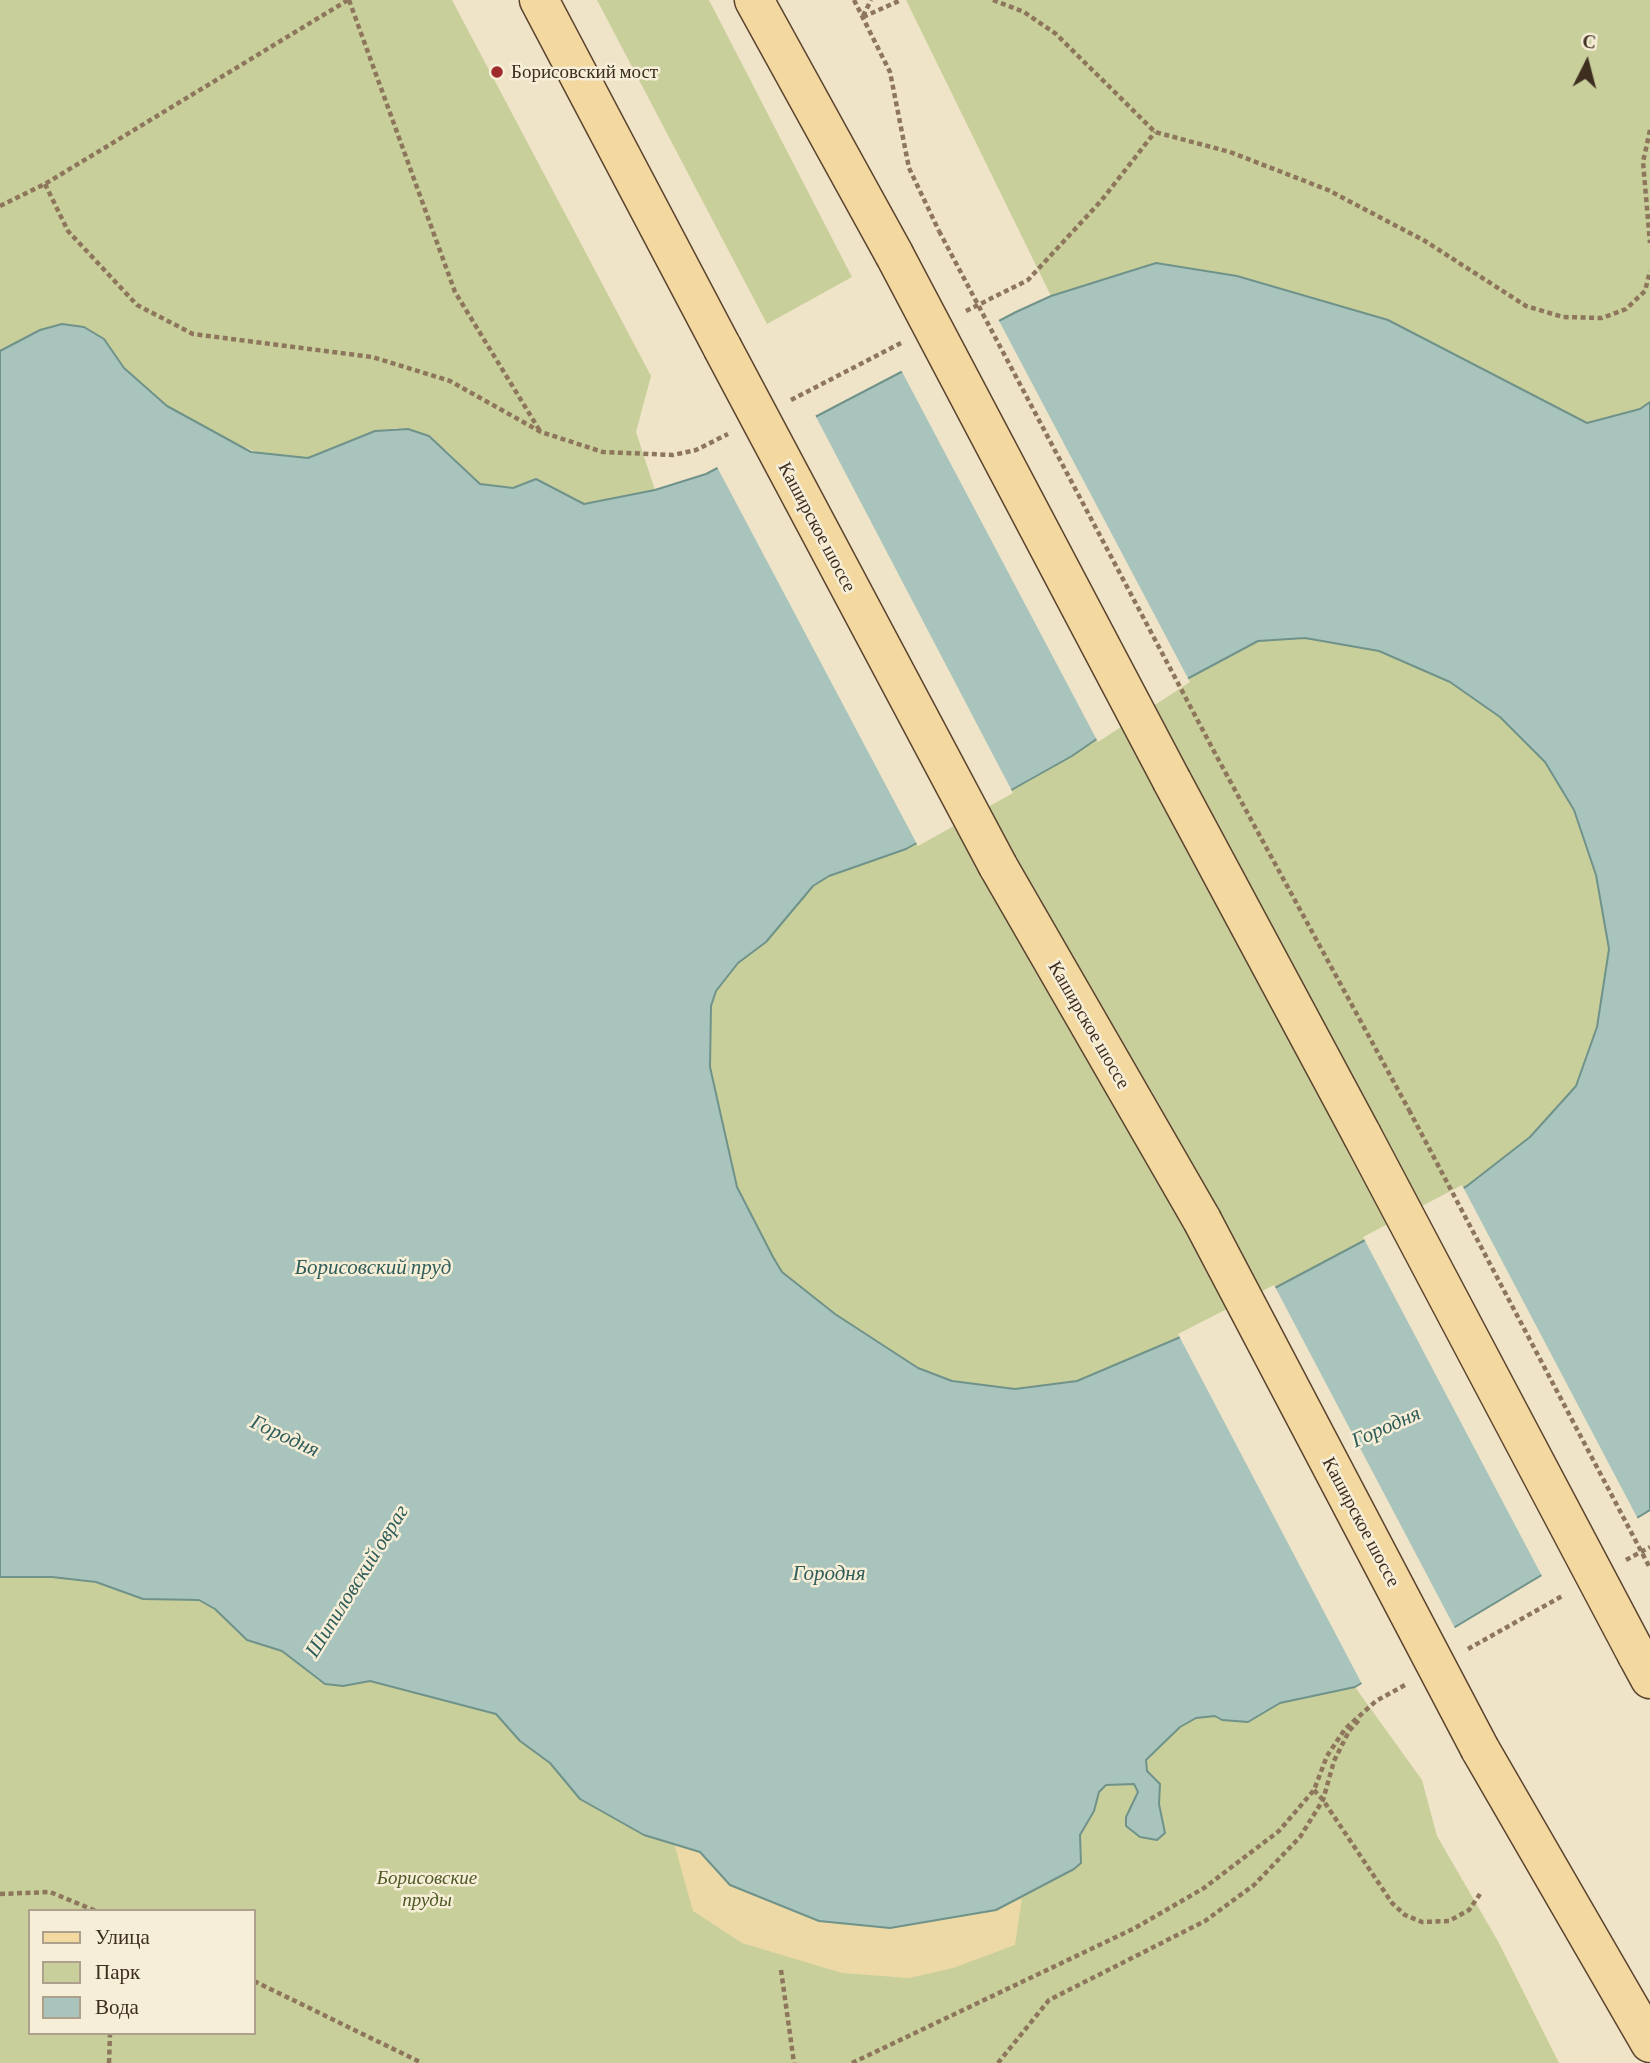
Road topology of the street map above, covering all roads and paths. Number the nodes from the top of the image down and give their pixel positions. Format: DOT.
graph roads {
  1 [pos="349,0"];
  2 [pos="539,0"];
  3 [pos="754,0"];
  4 [pos="854,0"];
  5 [pos="871,0"];
  6 [pos="901,0"];
  7 [pos="993,0"];
  8 [pos="863,17"];
  9 [pos="1650,130"];
  10 [pos="1155,132"];
  11 [pos="45,184"];
  12 [pos="0,206"];
  13 [pos="1650,243"];
  14 [pos="1650,271"];
  15 [pos="957,315"];
  16 [pos="910,339"];
  17 [pos="779,406"];
  18 [pos="541,432"];
  19 [pos="732,432"];
  20 [pos="1650,1547"];
  21 [pos="1614,1567"];
  22 [pos="1650,1568"];
  23 [pos="1567,1594"];
  24 [pos="1459,1654"];
  25 [pos="1644,1667"];
  26 [pos="1412,1681"];
  27 [pos="1376,1701"];
  28 [pos="1314,1790"];
  29 [pos="1323,1800"];
  30 [pos="1480,1894"];
  31 [pos="0,1895"];
  32 [pos="91,1909"];
  33 [pos="781,1970"];
  34 [pos="256,1982"];
  35 [pos="110,2035"];
  36 [pos="1650,2043"];
  37 [pos="109,2063"];
  38 [pos="422,2063"];
  39 [pos="794,2063"];
  40 [pos="852,2063"];
  41 [pos="998,2063"];
  1 -- 11 [label="path"];
  1 -- 18 [label="path"];
  2 -- 36 [label="main road, Каширское шоссе, bridge"];
  3 -- 25 [label="main road, bridge"];
  4 -- 8 [label="path"];
  5 -- 8 [label="path"];
  6 -- 8 [label="path"];
  7 -- 10 [label="path"];
  8 -- 22 [label="path, bridge"];
  9 -- 13 [label="path"];
  10 -- 14 [label="path"];
  10 -- 15 [label="path"];
  11 -- 12 [label="path"];
  11 -- 18 [label="path"];
  16 -- 17 [label="path"];
  18 -- 19 [label="path"];
  20 -- 21 [label="path"];
  23 -- 24 [label="path"];
  26 -- 27 [label="path"];
  27 -- 28 [label="path"];
  27 -- 29 [label="path"];
  28 -- 29 [label="path"];
  28 -- 40 [label="path"];
  29 -- 30 [label="path"];
  29 -- 41 [label="path"];
  31 -- 32 [label="path"];
  33 -- 39 [label="path"];
  34 -- 38 [label="path"];
  35 -- 37 [label="path"];
}
